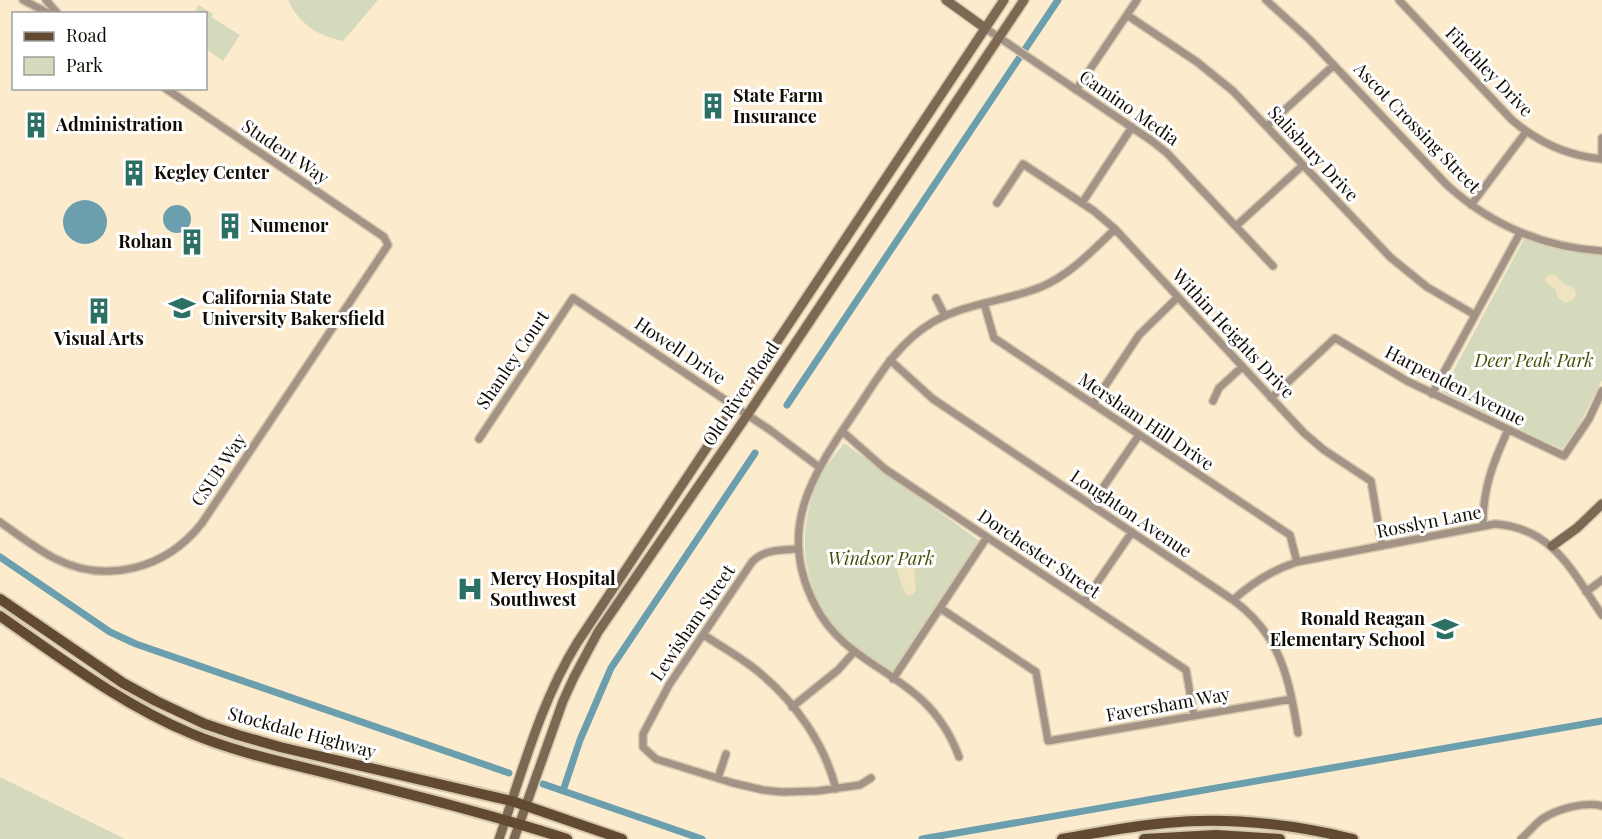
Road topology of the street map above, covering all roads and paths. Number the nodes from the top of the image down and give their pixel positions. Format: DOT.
graph roads {
  1 [pos="23,0"];
  2 [pos="46,0"];
  3 [pos="946,0"];
  4 [pos="1004,0"];
  5 [pos="1024,0"];
  6 [pos="1137,0"];
  7 [pos="1266,0"];
  8 [pos="1399,0"];
  9 [pos="46,12"];
  10 [pos="56,12"];
  11 [pos="1127,15"];
  12 [pos="985,28"];
  13 [pos="999,37"];
  14 [pos="1334,65"];
  15 [pos="168,90"];
  16 [pos="1076,90"];
  17 [pos="1267,126"];
  18 [pos="1132,127"];
  19 [pos="1526,132"];
  20 [pos="1602,138"];
  21 [pos="1602,159"];
  22 [pos="1303,165"];
  23 [pos="1082,202"];
  24 [pos="997,203"];
  25 [pos="1471,205"];
  26 [pos="1236,226"];
  27 [pos="1115,229"];
  28 [pos="1520,233"];
  29 [pos="387,241"];
  30 [pos="1602,251"];
  31 [pos="1273,266"];
  32 [pos="1178,297"];
  33 [pos="573,298"];
  34 [pos="936,298"];
  35 [pos="984,303"];
  36 [pos="1475,315"];
  37 [pos="945,316"];
  38 [pos="890,360"];
  39 [pos="1242,367"];
  40 [pos="1602,391"];
  41 [pos="1432,394"];
  42 [pos="1271,398"];
  43 [pos="1213,401"];
  44 [pos="1093,404"];
  45 [pos="734,405"];
  46 [pos="747,414"];
  47 [pos="1508,430"];
  48 [pos="842,431"];
  49 [pos="1139,435"];
  50 [pos="479,439"];
  51 [pos="819,467"];
  52 [pos="1602,504"];
  53 [pos="1091,505"];
  54 [pos="0,522"];
  55 [pos="1483,525"];
  56 [pos="1132,532"];
  57 [pos="987,537"];
  58 [pos="1382,546"];
  59 [pos="1552,546"];
  60 [pos="638,548"];
  61 [pos="799,549"];
  62 [pos="1297,562"];
  63 [pos="1602,580"];
  64 [pos="1586,592"];
  65 [pos="0,599"];
  66 [pos="620,600"];
  67 [pos="1233,600"];
  68 [pos="1084,602"];
  69 [pos="940,608"];
  70 [pos="1602,615"];
  71 [pos="0,616"];
  72 [pos="704,635"];
  73 [pos="854,652"];
  74 [pos="893,679"];
  75 [pos="1292,699"];
  76 [pos="792,707"];
  77 [pos="1194,716"];
  78 [pos="1298,734"];
  79 [pos="726,754"];
  80 [pos="959,757"];
  81 [pos="718,778"];
  82 [pos="871,778"];
  83 [pos="364,783"];
  84 [pos="436,783"];
  85 [pos="836,789"];
  86 [pos="512,801"];
  87 [pos="526,806"];
  88 [pos="1602,807"];
  89 [pos="506,820"];
  90 [pos="519,824"];
  91 [pos="1090,836"];
  92 [pos="499,839"];
  93 [pos="514,839"];
  94 [pos="567,839"];
  95 [pos="622,839"];
  96 [pos="1062,839"];
  97 [pos="1144,839"];
  98 [pos="1280,839"];
  99 [pos="1353,839"];
  100 [pos="1521,839"];
  1 -- 9 [label="street"];
  2 -- 10 [label="street"];
  3 -- 12 [label="main road, Camino Media"];
  4 -- 12 [label="main road, Old River Road"];
  5 -- 13 [label="main road, Old River Road"];
  6 -- 11 [label="street"];
  7 -- 14 [label="street, Ascot Crossing Street"];
  8 -- 19 [label="street, Finchley Drive"];
  11 -- 16 [label="street"];
  11 -- 17 [label="street, Salisbury Drive"];
  12 -- 13 [label="street, Camino Media"];
  12 -- 45 [label="main road, Old River Road"];
  13 -- 16 [label="street, Camino Media"];
  13 -- 46 [label="main road, Old River Road"];
  14 -- 17 [label="street"];
  14 -- 25 [label="street, Ascot Crossing Street"];
  15 -- 29 [label="street, Student Way"];
  16 -- 18 [label="street, Camino Media"];
  17 -- 22 [label="street, Salisbury Drive"];
  18 -- 23 [label="street"];
  18 -- 26 [label="street, Camino Media"];
  19 -- 21 [label="street, Finchley Drive"];
  19 -- 25 [label="street"];
  20 -- 21 [label="street"];
  22 -- 26 [label="street"];
  22 -- 36 [label="street, Salisbury Drive"];
  23 -- 24 [label="street, Within Heights Drive"];
  23 -- 27 [label="street, Within Heights Drive"];
  25 -- 28 [label="street, Ascot Crossing Street"];
  26 -- 31 [label="street, Camino Media"];
  27 -- 32 [label="street, Within Heights Drive"];
  27 -- 35 [label="street"];
  28 -- 30 [label="street, Ascot Crossing Street"];
  28 -- 36 [label="street"];
  29 -- 54 [label="street, CSUB Way"];
  32 -- 39 [label="street, Within Heights Drive"];
  32 -- 44 [label="street"];
  33 -- 45 [label="street, Howell Drive"];
  33 -- 50 [label="street, Shanley Court"];
  34 -- 37 [label="street"];
  35 -- 37 [label="street"];
  35 -- 44 [label="street, Mersham Hill Drive"];
  36 -- 41 [label="street"];
  37 -- 38 [label="street"];
  38 -- 48 [label="street"];
  38 -- 53 [label="street, Loughton Avenue"];
  39 -- 42 [label="street, Within Heights Drive"];
  39 -- 43 [label="street"];
  40 -- 47 [label="street, Harpenden Avenue"];
  41 -- 42 [label="street, Harpenden Avenue"];
  41 -- 47 [label="street, Harpenden Avenue"];
  42 -- 58 [label="street, Within Heights Drive"];
  44 -- 49 [label="street, Mersham Hill Drive"];
  45 -- 46 [label="street, Howell Drive"];
  45 -- 60 [label="main road, Old River Road"];
  46 -- 51 [label="street, Howell Drive"];
  46 -- 66 [label="main road, Old River Road"];
  47 -- 55 [label="street"];
  48 -- 51 [label="street"];
  48 -- 57 [label="street, Dorchester Street"];
  49 -- 53 [label="street"];
  49 -- 62 [label="street, Mersham Hill Drive"];
  51 -- 61 [label="street"];
  52 -- 59 [label="main road"];
  53 -- 56 [label="street, Loughton Avenue"];
  55 -- 58 [label="street, Rosslyn Lane"];
  55 -- 59 [label="street, Rosslyn Lane"];
  56 -- 67 [label="street, Loughton Avenue"];
  56 -- 68 [label="street"];
  57 -- 68 [label="street, Dorchester Street"];
  57 -- 69 [label="street"];
  58 -- 62 [label="street, Rosslyn Lane"];
  59 -- 64 [label="street, Rosslyn Lane"];
  60 -- 66 [label="main road"];
  60 -- 86 [label="main road, Old River Road"];
  61 -- 72 [label="street, Lewisham Street"];
  61 -- 73 [label="street"];
  62 -- 67 [label="street, Rosslyn Lane"];
  63 -- 64 [label="street"];
  64 -- 70 [label="street, Rosslyn Lane"];
  65 -- 84 [label="main road, Stockdale Highway"];
  66 -- 87 [label="main road, Old River Road"];
  67 -- 75 [label="street, Loughton Avenue"];
  68 -- 77 [label="street, Dorchester Street"];
  69 -- 74 [label="street"];
  69 -- 77 [label="street, Faversham Way"];
  71 -- 83 [label="main road, Stockdale Highway"];
  72 -- 76 [label="street"];
  72 -- 81 [label="street, Lewisham Street"];
  73 -- 74 [label="street"];
  73 -- 76 [label="street"];
  74 -- 80 [label="street"];
  75 -- 77 [label="street, Faversham Way"];
  75 -- 78 [label="street, Loughton Avenue"];
  76 -- 85 [label="street"];
  79 -- 81 [label="street"];
  81 -- 85 [label="street"];
  82 -- 85 [label="street"];
  83 -- 84 [label="main road"];
  83 -- 89 [label="main road, Stockdale Highway"];
  84 -- 86 [label="main road, Stockdale Highway"];
  86 -- 87 [label="main road, Stockdale Highway"];
  86 -- 89 [label="main road, Old River Road"];
  87 -- 90 [label="main road, Old River Road"];
  87 -- 95 [label="main road, Stockdale Highway"];
  88 -- 100 [label="street"];
  89 -- 90 [label="main road, Stockdale Highway"];
  89 -- 92 [label="main road, Old River Road"];
  90 -- 93 [label="main road, Old River Road"];
  90 -- 94 [label="main road, Stockdale Highway"];
  91 -- 96 [label="main road"];
  91 -- 99 [label="main road"];
  97 -- 98 [label="main road"];
}
